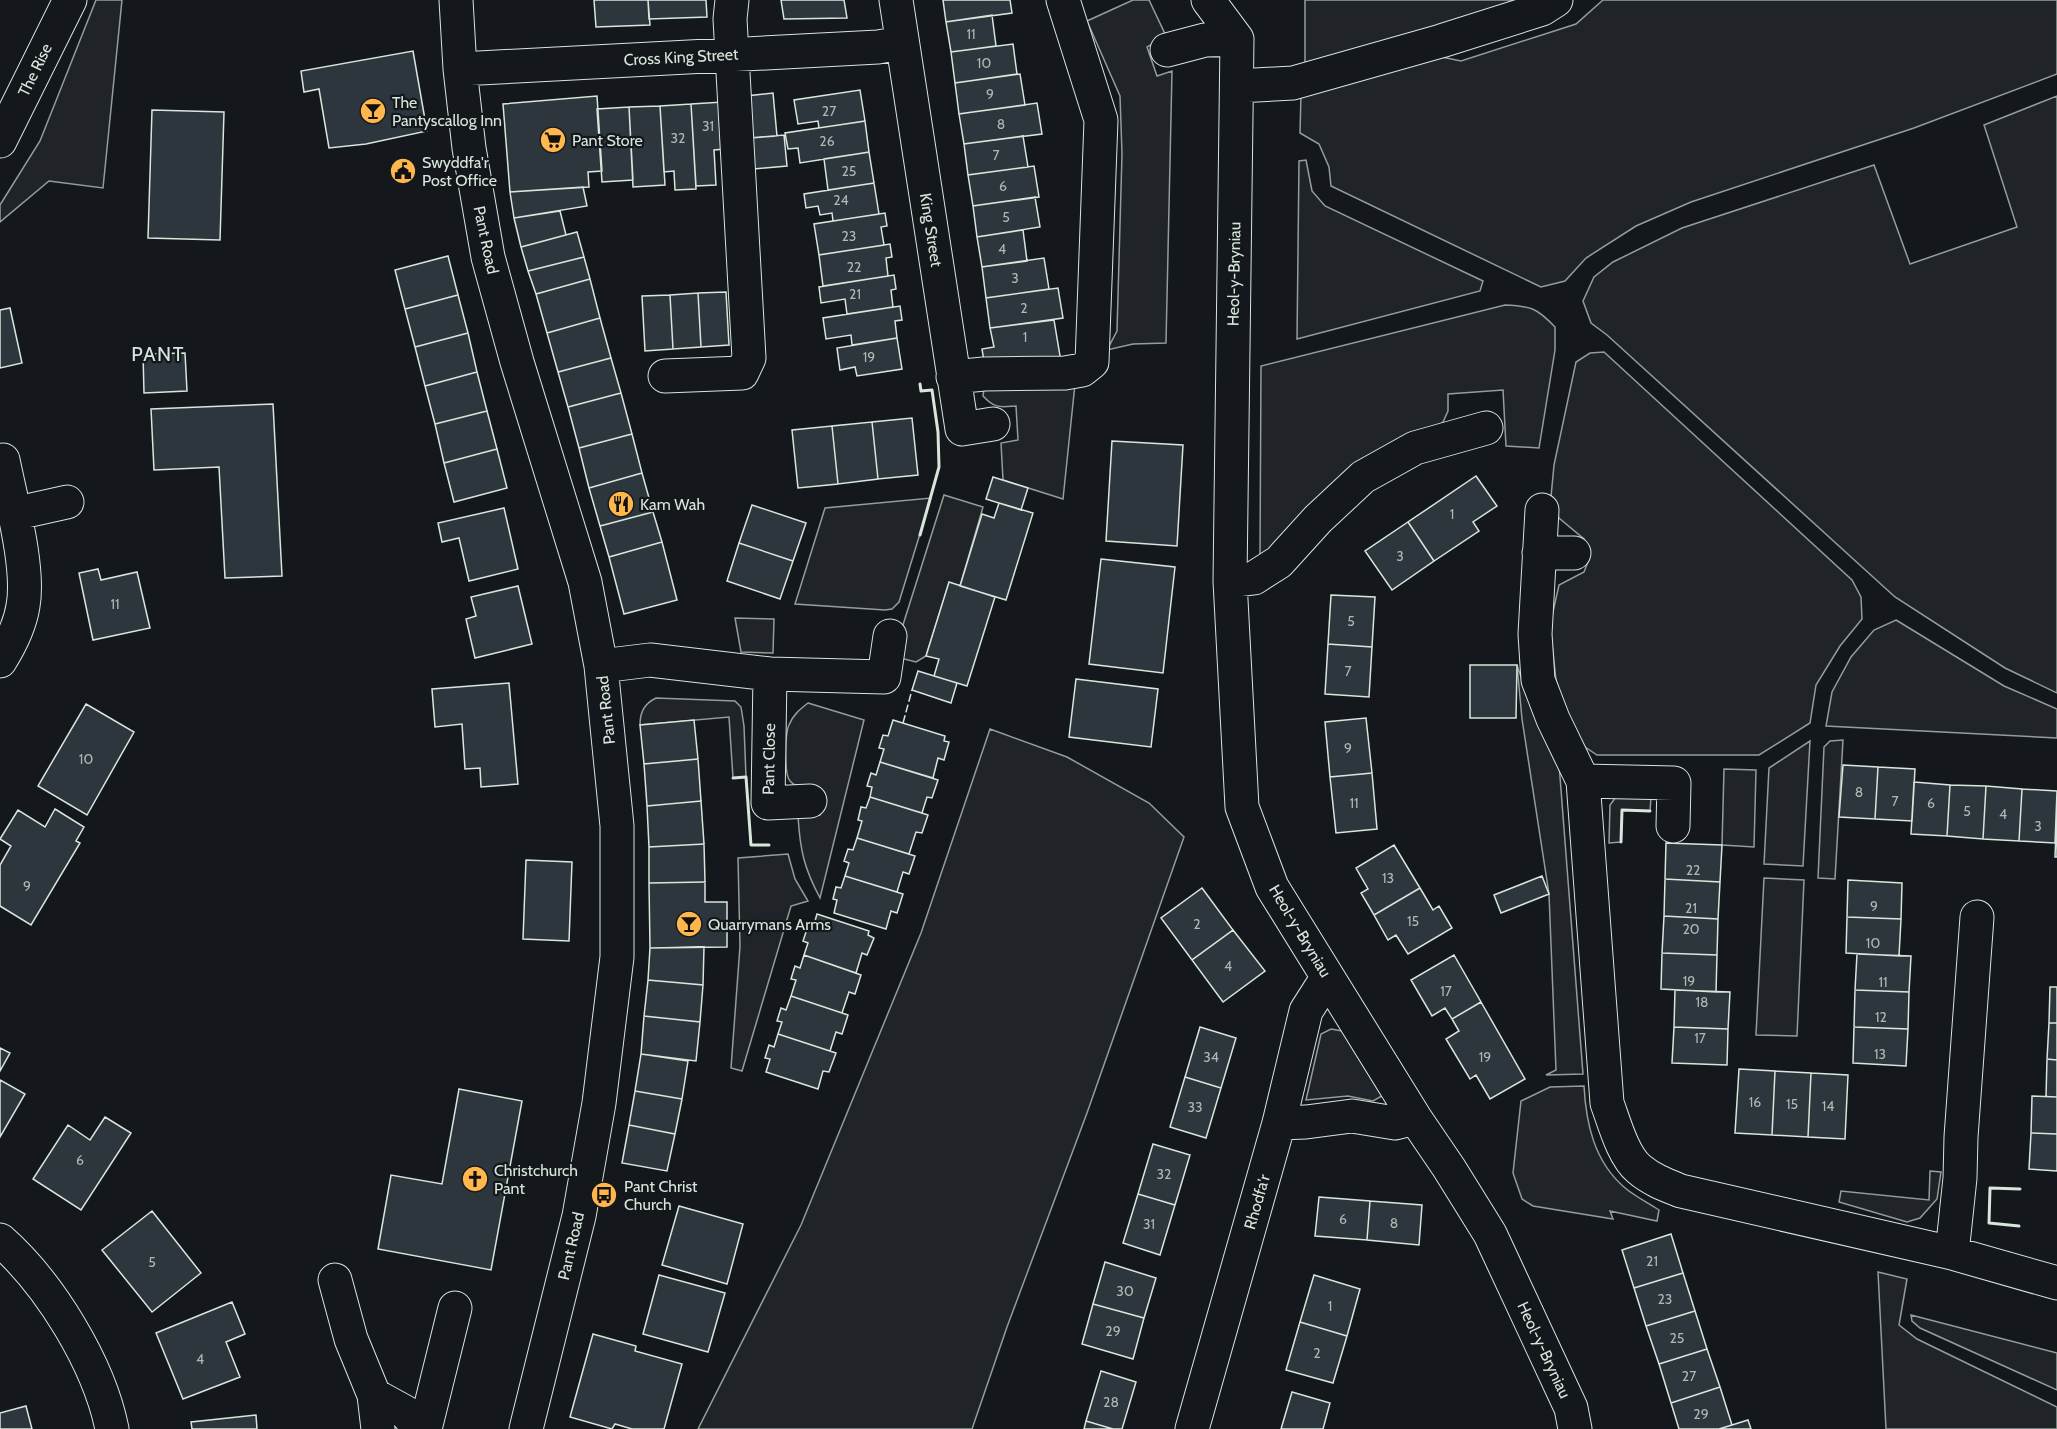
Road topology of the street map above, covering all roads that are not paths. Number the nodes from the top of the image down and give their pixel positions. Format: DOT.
graph roads {
  1 [pos="70,0"];
  2 [pos="456,0"];
  3 [pos="732,0"];
  4 [pos="896,0"];
  5 [pos="1063,0"];
  6 [pos="1208,0"];
  7 [pos="1556,0"];
  8 [pos="1237,39"];
  9 [pos="901,43"];
  10 [pos="1167,50"];
  11 [pos="732,55"];
  12 [pos="460,69"];
  13 [pos="1237,86"];
  14 [pos="0,141"];
  15 [pos="665,376"];
  16 [pos="953,377"];
  17 [pos="993,424"];
  18 [pos="1486,428"];
  19 [pos="3,460"];
  20 [pos="67,502"];
  21 [pos="1542,510"];
  22 [pos="13,514"];
  23 [pos="1539,553"];
  24 [pos="1574,553"];
  25 [pos="1230,581"];
  26 [pos="890,636"];
  27 [pos="0,661"];
  28 [pos="601,666"];
  29 [pos="770,674"];
  30 [pos="1582,781"];
  31 [pos="810,801"];
  32 [pos="1673,826"];
  33 [pos="1977,917"];
  34 [pos="1327,978"];
  35 [pos="1415,1118"];
  36 [pos="1279,1123"];
  37 [pos="0,1240"];
  38 [pos="1952,1253"];
  39 [pos="335,1280"];
  40 [pos="2057,1283"];
  41 [pos="455,1308"];
  42 [pos="374,1395"];
  43 [pos="112,1429"];
  44 [pos="378,1429"];
  45 [pos="422,1429"];
  46 [pos="526,1429"];
  47 [pos="1192,1429"];
  48 [pos="1575,1429"];
  1 -- 14 [label="street, The Rise"];
  2 -- 12 [label="street, Pant Road"];
  3 -- 11 [label="street"];
  4 -- 9 [label="street, King Street"];
  5 -- 16 [label="street"];
  6 -- 8 [label="street"];
  7 -- 13 [label="street"];
  8 -- 10 [label="street"];
  8 -- 13 [label="street, Heol-y-Bryniau"];
  9 -- 11 [label="street, Cross King Street"];
  9 -- 16 [label="street, King Street"];
  11 -- 12 [label="street, Cross King Street"];
  11 -- 15 [label="street"];
  12 -- 28 [label="street, Pant Road"];
  13 -- 25 [label="street, Heol-y-Bryniau"];
  16 -- 17 [label="street, King Street"];
  18 -- 25 [label="street"];
  19 -- 22 [label="street"];
  20 -- 22 [label="street"];
  21 -- 23 [label="street"];
  22 -- 27 [label="street"];
  23 -- 24 [label="street"];
  23 -- 30 [label="street"];
  25 -- 34 [label="street, Heol-y-Bryniau"];
  26 -- 29 [label="street"];
  28 -- 29 [label="street"];
  28 -- 46 [label="street, Pant Road"];
  29 -- 31 [label="street, Pant Close"];
  30 -- 32 [label="street"];
  30 -- 38 [label="street"];
  33 -- 38 [label="street"];
  34 -- 35 [label="street, Heol-y-Bryniau"];
  34 -- 36 [label="street, Rhodfa'r"];
  35 -- 36 [label="street"];
  35 -- 48 [label="street, Heol-y-Bryniau"];
  36 -- 47 [label="street, Rhodfa'r"];
  37 -- 43 [label="street"];
  38 -- 40 [label="street"];
  39 -- 42 [label="street"];
  41 -- 45 [label="street"];
  42 -- 44 [label="street"];
  42 -- 45 [label="street"];
}
